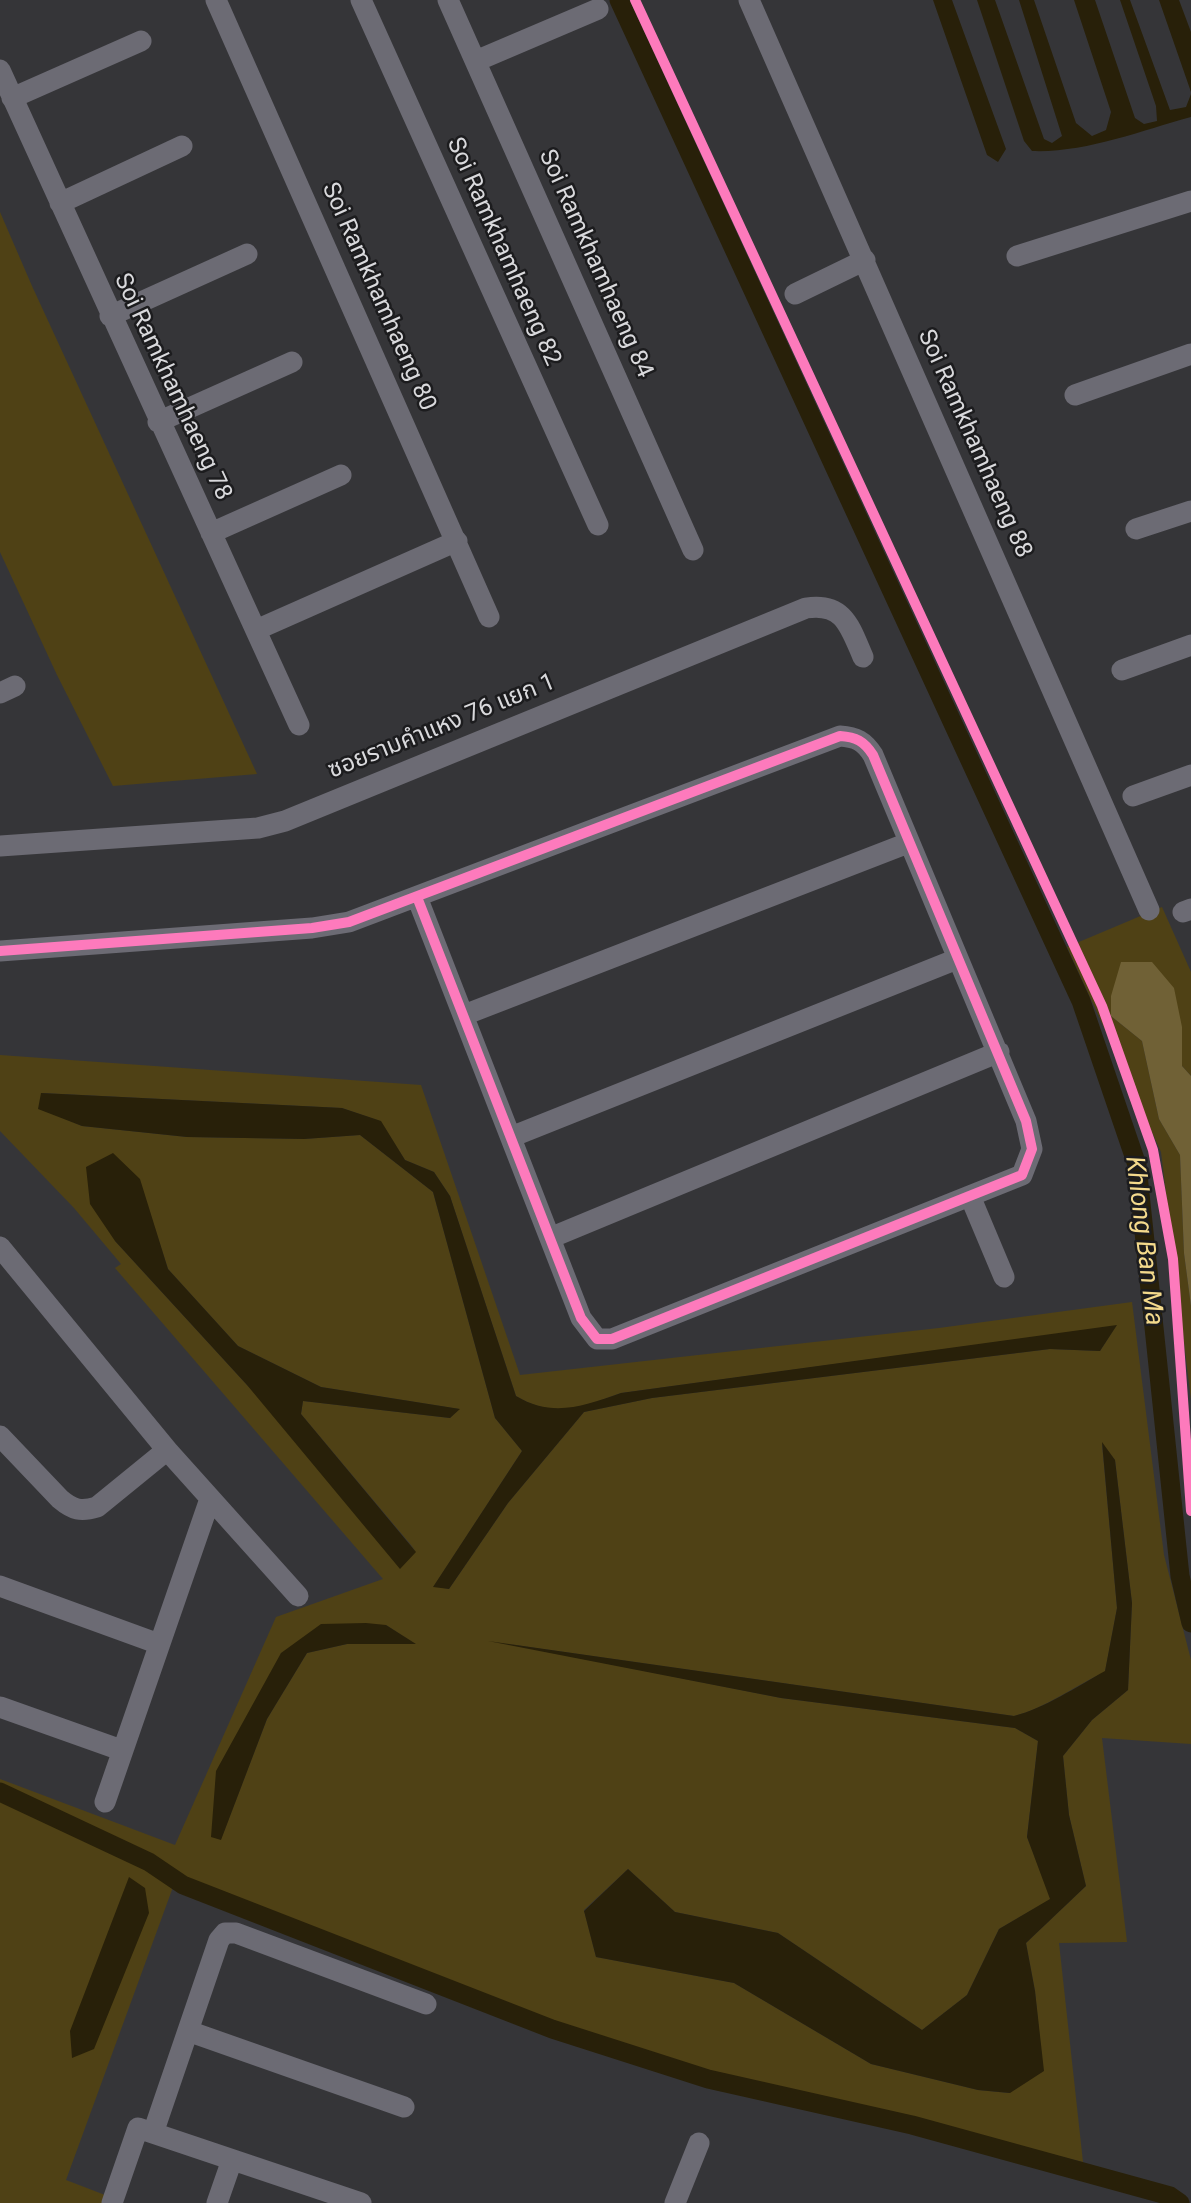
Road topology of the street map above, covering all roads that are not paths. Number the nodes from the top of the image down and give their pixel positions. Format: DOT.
graph roads {
  1 [pos="216,0"];
  2 [pos="361,0"];
  3 [pos="448,0"];
  4 [pos="749,0"];
  5 [pos="598,9"];
  6 [pos="141,41"];
  7 [pos="476,61"];
  8 [pos="0,70"];
  9 [pos="12,98"];
  10 [pos="182,146"];
  11 [pos="1191,201"];
  12 [pos="60,203"];
  13 [pos="247,254"];
  14 [pos="1017,256"];
  15 [pos="865,260"];
  16 [pos="795,294"];
  17 [pos="110,316"];
  18 [pos="1191,354"];
  19 [pos="292,362"];
  20 [pos="1075,395"];
  21 [pos="158,422"];
  22 [pos="341,475"];
  23 [pos="1191,511"];
  24 [pos="598,525"];
  25 [pos="1136,529"];
  26 [pos="211,533"];
  27 [pos="457,541"];
  28 [pos="693,550"];
  29 [pos="489,617"];
  30 [pos="256,630"];
  31 [pos="1191,645"];
  32 [pos="863,657"];
  33 [pos="1122,670"];
  34 [pos="299,725"];
  35 [pos="1191,775"];
  36 [pos="1133,796"];
  37 [pos="908,843"];
  38 [pos="0,846"];
  39 [pos="417,897"];
  40 [pos="1149,910"];
  41 [pos="0,951"];
  42 [pos="957,959"];
  43 [pos="464,1015"];
  44 [pos="999,1052"];
  45 [pos="510,1137"];
  46 [pos="970,1196"];
  47 [pos="550,1238"];
  48 [pos="0,1247"];
  49 [pos="1004,1277"];
  50 [pos="0,1436"];
  51 [pos="167,1450"];
  52 [pos="210,1499"];
  53 [pos="0,1586"];
  54 [pos="298,1596"];
  55 [pos="159,1644"];
  56 [pos="0,1707"];
  57 [pos="121,1750"];
  58 [pos="104,1802"];
  59 [pos="426,2004"];
  60 [pos="188,2031"];
  61 [pos="404,2107"];
  62 [pos="153,2133"];
  63 [pos="699,2143"];
  64 [pos="232,2160"];
  65 [pos="319,2196"];
  66 [pos="112,2203"];
  67 [pos="217,2203"];
  68 [pos="361,2203"];
  69 [pos="675,2203"];
  1 -- 27 [label="street, Soi Ramkhamhaeng 80"];
  2 -- 24 [label="street, Soi Ramkhamhaeng 82"];
  3 -- 7 [label="street, Soi Ramkhamhaeng 84"];
  4 -- 15 [label="street, Soi Ramkhamhaeng 88"];
  5 -- 7 [label="street"];
  6 -- 9 [label="street"];
  7 -- 28 [label="street, Soi Ramkhamhaeng 84"];
  8 -- 9 [label="street, Soi Ramkhamhaeng 78"];
  9 -- 12 [label="street, Soi Ramkhamhaeng 78"];
  10 -- 12 [label="street"];
  11 -- 14 [label="street"];
  12 -- 17 [label="street, Soi Ramkhamhaeng 78"];
  13 -- 17 [label="street"];
  15 -- 16 [label="street"];
  15 -- 40 [label="street, Soi Ramkhamhaeng 88"];
  17 -- 21 [label="street, Soi Ramkhamhaeng 78"];
  18 -- 20 [label="street"];
  19 -- 21 [label="street"];
  21 -- 26 [label="street, Soi Ramkhamhaeng 78"];
  22 -- 26 [label="street"];
  23 -- 25 [label="street"];
  26 -- 30 [label="street, Soi Ramkhamhaeng 78"];
  27 -- 29 [label="street, Soi Ramkhamhaeng 80"];
  27 -- 30 [label="street"];
  30 -- 34 [label="street, Soi Ramkhamhaeng 78"];
  31 -- 33 [label="street"];
  32 -- 38 [label="street, ซอยรามคำแหง 76 แยก 1"];
  35 -- 36 [label="street"];
  37 -- 39 [label="street"];
  37 -- 42 [label="street"];
  37 -- 43 [label="street"];
  39 -- 41 [label="street"];
  39 -- 43 [label="street"];
  42 -- 44 [label="street"];
  42 -- 45 [label="street"];
  43 -- 45 [label="street"];
  44 -- 46 [label="street"];
  44 -- 47 [label="street"];
  45 -- 47 [label="street"];
  46 -- 47 [label="street"];
  46 -- 49 [label="street"];
  48 -- 51 [label="street"];
  50 -- 51 [label="street"];
  51 -- 52 [label="street"];
  52 -- 54 [label="street"];
  52 -- 55 [label="street"];
  53 -- 55 [label="street"];
  55 -- 57 [label="street"];
  56 -- 57 [label="street"];
  57 -- 58 [label="street"];
  59 -- 60 [label="street"];
  60 -- 61 [label="street"];
  60 -- 62 [label="street"];
  62 -- 64 [label="street"];
  62 -- 66 [label="street"];
  63 -- 69 [label="street"];
  64 -- 65 [label="street"];
  64 -- 67 [label="street"];
  65 -- 68 [label="street"];
}
